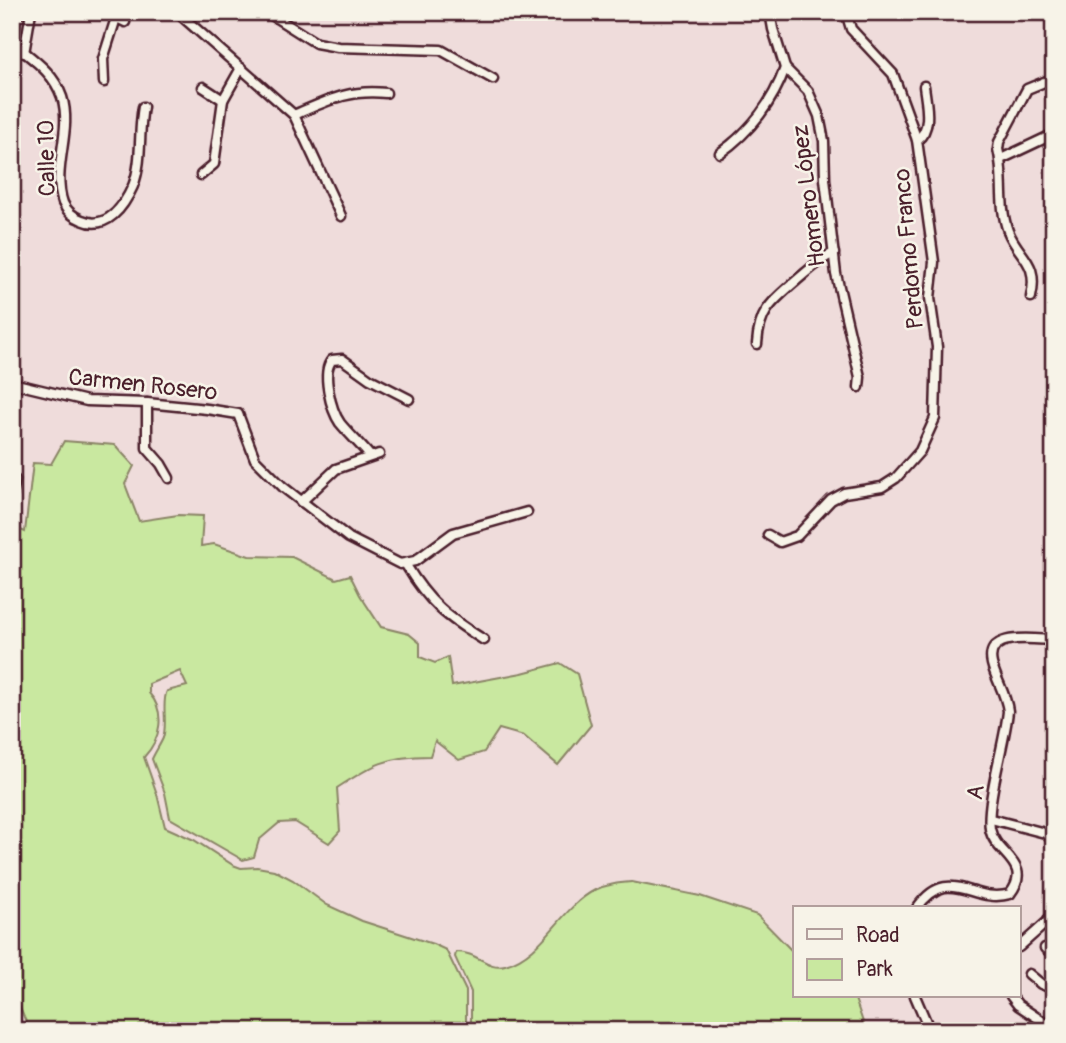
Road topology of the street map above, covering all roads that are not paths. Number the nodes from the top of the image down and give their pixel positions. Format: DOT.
graph roads {
  1 [pos="24,12"];
  2 [pos="105,12"];
  3 [pos="177,12"];
  4 [pos="267,12"];
  5 [pos="770,12"];
  6 [pos="846,12"];
  7 [pos="12,13"];
  8 [pos="31,13"];
  9 [pos="116,18"];
  10 [pos="125,22"];
  11 [pos="12,43"];
  12 [pos="24,53"];
  13 [pos="241,68"];
  14 [pos="785,68"];
  15 [pos="1054,78"];
  16 [pos="493,79"];
  17 [pos="104,82"];
  18 [pos="924,86"];
  19 [pos="203,87"];
  20 [pos="386,93"];
  21 [pos="223,100"];
  22 [pos="143,107"];
  23 [pos="294,115"];
  24 [pos="1054,134"];
  25 [pos="917,140"];
  26 [pos="720,153"];
  27 [pos="1001,159"];
  28 [pos="201,175"];
  29 [pos="341,216"];
  30 [pos="834,253"];
  31 [pos="1031,297"];
  32 [pos="757,344"];
  33 [pos="12,383"];
  34 [pos="859,387"];
  35 [pos="409,399"];
  36 [pos="147,403"];
  37 [pos="169,478"];
  38 [pos="15,480"];
  39 [pos="12,496"];
  40 [pos="301,502"];
  41 [pos="527,512"];
  42 [pos="768,535"];
  43 [pos="406,565"];
  44 [pos="484,640"];
  45 [pos="1054,640"];
  46 [pos="991,819"];
  47 [pos="1054,842"];
  48 [pos="919,906"];
  49 [pos="1054,912"];
  50 [pos="1020,946"];
  51 [pos="1045,948"];
  52 [pos="1054,955"];
  53 [pos="1029,974"];
  54 [pos="1054,989"];
  55 [pos="916,998"];
  56 [pos="1013,998"];
  57 [pos="1054,1029"];
  58 [pos="930,1031"];
  1 -- 7 [label="street"];
  1 -- 8 [label="street"];
  2 -- 9 [label="street"];
  3 -- 13 [label="street"];
  4 -- 16 [label="street"];
  5 -- 14 [label="street, Homero López"];
  6 -- 25 [label="street, Perdomo Franco"];
  8 -- 12 [label="street"];
  9 -- 10 [label="street"];
  9 -- 17 [label="street"];
  11 -- 12 [label="street, Calle 10"];
  12 -- 22 [label="street, Calle 10"];
  13 -- 21 [label="street"];
  13 -- 23 [label="street"];
  14 -- 26 [label="street"];
  14 -- 30 [label="street, Homero López"];
  15 -- 27 [label="street"];
  18 -- 25 [label="street"];
  19 -- 21 [label="street"];
  20 -- 23 [label="street"];
  21 -- 28 [label="street"];
  23 -- 29 [label="street"];
  24 -- 27 [label="street"];
  25 -- 42 [label="street, Perdomo Franco"];
  27 -- 31 [label="street"];
  30 -- 32 [label="street"];
  30 -- 34 [label="street, Homero López"];
  33 -- 36 [label="street, Carmen Rosero"];
  35 -- 40 [label="street"];
  36 -- 37 [label="street"];
  36 -- 40 [label="street, Carmen Rosero"];
  38 -- 39 [label="street"];
  40 -- 43 [label="street, Carmen Rosero"];
  41 -- 43 [label="street"];
  43 -- 44 [label="street"];
  45 -- 46 [label="street, A"];
  46 -- 47 [label="street"];
  46 -- 48 [label="street, A"];
  49 -- 50 [label="street"];
  51 -- 52 [label="street"];
  53 -- 54 [label="street"];
  55 -- 58 [label="street"];
  56 -- 57 [label="street"];
}
